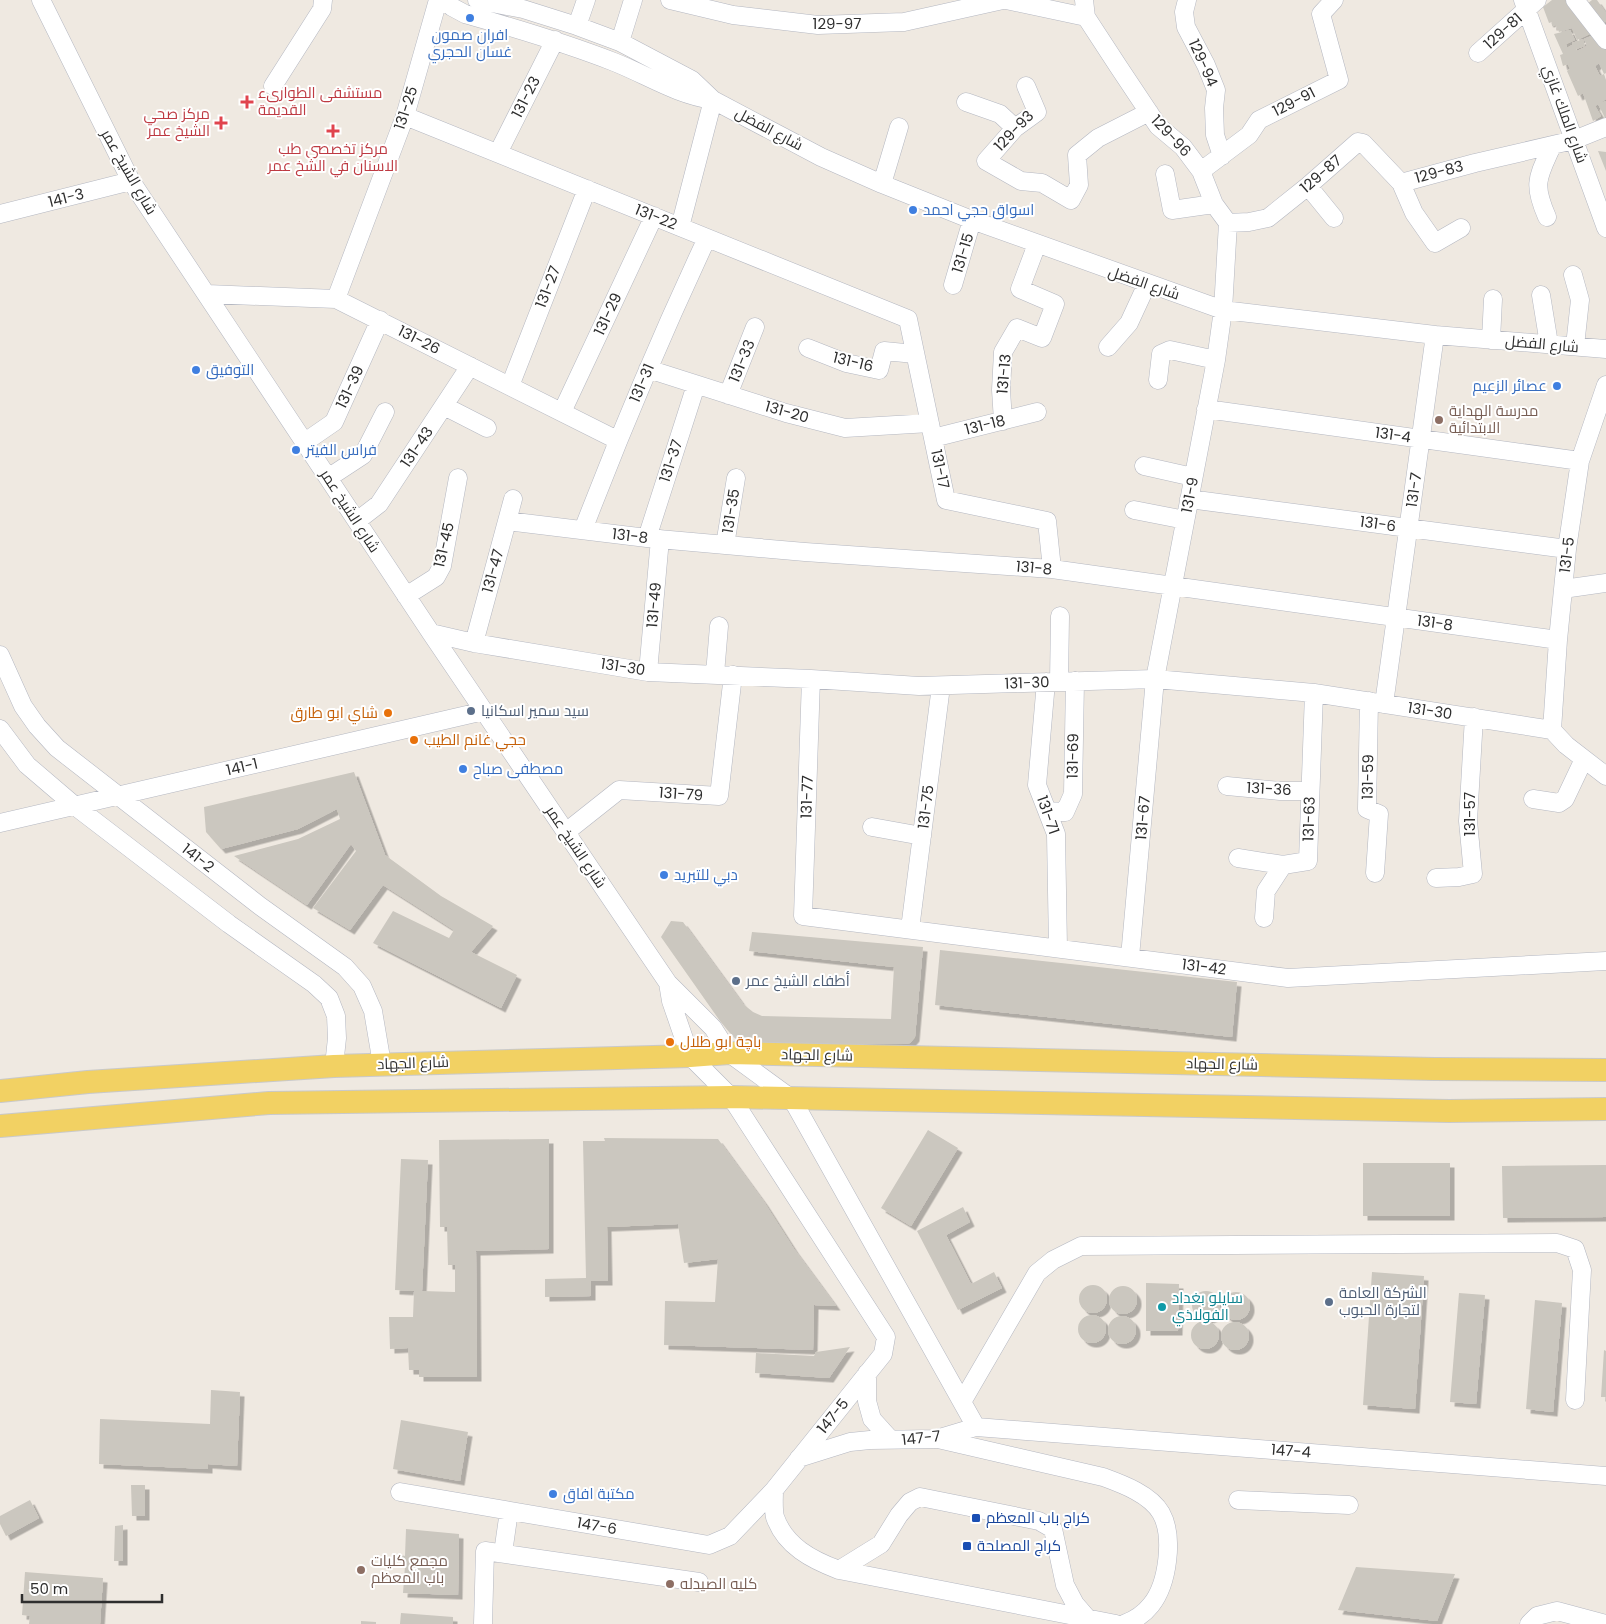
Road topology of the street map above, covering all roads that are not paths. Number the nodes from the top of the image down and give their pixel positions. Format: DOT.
graph roads {
  1 [pos="41,0"];
  2 [pos="322,0"];
  3 [pos="438,0"];
  4 [pos="443,0"];
  5 [pos="477,0"];
  6 [pos="586,0"];
  7 [pos="633,0"];
  8 [pos="670,0"];
  9 [pos="1004,0"];
  10 [pos="1187,0"];
  11 [pos="1334,0"];
  12 [pos="1575,0"];
  13 [pos="1529,3"];
  14 [pos="524,5"];
  15 [pos="1085,8"];
  16 [pos="576,26"];
  17 [pos="555,40"];
  18 [pos="1606,40"];
  19 [pos="620,42"];
  20 [pos="1478,53"];
  21 [pos="273,86"];
  22 [pos="1026,86"];
  23 [pos="713,100"];
  24 [pos="966,102"];
  25 [pos="1149,112"];
  26 [pos="405,116"];
  27 [pos="1606,127"];
  28 [pos="900,128"];
  29 [pos="1015,128"];
  30 [pos="1574,140"];
  31 [pos="1552,146"];
  32 [pos="498,153"];
  33 [pos="1222,156"];
  34 [pos="1201,171"];
  35 [pos="1165,174"];
  36 [pos="132,181"];
  37 [pos="1401,183"];
  38 [pos="882,184"];
  39 [pos="1308,186"];
  40 [pos="587,189"];
  41 [pos="1214,204"];
  42 [pos="0,214"];
  43 [pos="654,216"];
  44 [pos="1547,217"];
  45 [pos="1334,218"];
  46 [pos="972,220"];
  47 [pos="1228,223"];
  48 [pos="680,227"];
  49 [pos="1461,228"];
  50 [pos="1606,228"];
  51 [pos="707,238"];
  52 [pos="1037,244"];
  53 [pos="1572,275"];
  54 [pos="1147,284"];
  55 [pos="953,285"];
  56 [pos="207,294"];
  57 [pos="1541,295"];
  58 [pos="336,299"];
  59 [pos="1493,300"];
  60 [pos="1223,310"];
  61 [pos="908,318"];
  62 [pos="380,320"];
  63 [pos="755,327"];
  64 [pos="1435,335"];
  65 [pos="1491,340"];
  66 [pos="1549,344"];
  67 [pos="1575,346"];
  68 [pos="1108,347"];
  69 [pos="808,348"];
  70 [pos="1606,349"];
  71 [pos="915,354"];
  72 [pos="1216,360"];
  73 [pos="470,366"];
  74 [pos="648,369"];
  75 [pos="1158,380"];
  76 [pos="696,384"];
  77 [pos="1606,385"];
  78 [pos="510,386"];
  79 [pos="728,395"];
  80 [pos="444,406"];
  81 [pos="1206,409"];
  82 [pos="385,412"];
  83 [pos="562,412"];
  84 [pos="1037,412"];
  85 [pos="1004,421"];
  86 [pos="487,428"];
  87 [pos="931,430"];
  88 [pos="1421,439"];
  89 [pos="618,440"];
  90 [pos="305,442"];
  91 [pos="1580,461"];
  92 [pos="1144,466"];
  93 [pos="1193,477"];
  94 [pos="328,478"];
  95 [pos="458,478"];
  96 [pos="736,478"];
  97 [pos="513,499"];
  98 [pos="1189,499"];
  99 [pos="1134,510"];
  100 [pos="507,520"];
  101 [pos="1185,520"];
  102 [pos="357,521"];
  103 [pos="1408,528"];
  104 [pos="583,530"];
  105 [pos="654,538"];
  106 [pos="725,545"];
  107 [pos="1567,549"];
  108 [pos="1052,569"];
  109 [pos="1606,582"];
  110 [pos="1173,585"];
  111 [pos="1563,588"];
  112 [pos="406,596"];
  113 [pos="1060,616"];
  114 [pos="1396,617"];
  115 [pos="719,626"];
  116 [pos="431,633"];
  117 [pos="1558,640"];
  118 [pos="474,643"];
  119 [pos="0,655"];
  120 [pos="648,672"];
  121 [pos="715,674"];
  122 [pos="733,675"];
  123 [pos="811,679"];
  124 [pos="1155,679"];
  125 [pos="1060,682"];
  126 [pos="941,686"];
  127 [pos="1314,693"];
  128 [pos="1376,703"];
  129 [pos="484,711"];
  130 [pos="1474,718"];
  131 [pos="0,729"];
  132 [pos="1552,730"];
  133 [pos="1584,759"];
  134 [pos="1606,776"];
  135 [pos="1227,786"];
  136 [pos="1310,791"];
  137 [pos="120,796"];
  138 [pos="1533,799"];
  139 [pos="75,806"];
  140 [pos="1047,811"];
  141 [pos="0,823"];
  142 [pos="872,827"];
  143 [pos="566,832"];
  144 [pos="922,836"];
  145 [pos="1238,858"];
  146 [pos="1283,865"];
  147 [pos="1375,873"];
  148 [pos="1436,878"];
  149 [pos="804,916"];
  150 [pos="1264,918"];
  151 [pos="910,929"];
  152 [pos="1058,948"];
  153 [pos="1130,957"];
  154 [pos="1606,961"];
  155 [pos="668,982"];
  156 [pos="729,1053"];
  157 [pos="690,1056"];
  158 [pos="382,1064"];
  159 [pos="334,1066"];
  160 [pos="1606,1070"];
  161 [pos="0,1091"];
  162 [pos="730,1097"];
  163 [pos="792,1099"];
  164 [pos="1606,1109"];
  165 [pos="0,1126"];
  166 [pos="868,1373"];
  167 [pos="1574,1400"];
  168 [pos="962,1402"];
  169 [pos="976,1427"];
  170 [pos="936,1438"];
  171 [pos="891,1440"];
  172 [pos="799,1458"];
  173 [pos="1606,1476"];
  174 [pos="774,1490"];
  175 [pos="400,1492"];
  176 [pos="1238,1500"];
  177 [pos="1349,1505"];
  178 [pos="509,1510"];
  179 [pos="503,1553"];
  180 [pos="839,1570"];
  181 [pos="699,1582"];
  182 [pos="1088,1620"];
  183 [pos="483,1624"];
  184 [pos="1116,1624"];
  185 [pos="1124,1624"];
  186 [pos="1529,1624"];
  187 [pos="1606,1624"];
  1 -- 36 [label="street, شارع الشيخ عمر"];
  2 -- 21 [label="street"];
  3 -- 26 [label="street, 131-25"];
  4 -- 17 [label="street, شارع الفضل"];
  5 -- 14 [label="street, شارع الفضل"];
  6 -- 16 [label="street"];
  7 -- 19 [label="street"];
  8 -- 9 [label="street, 129-97"];
  9 -- 15 [label="street, 129-97"];
  10 -- 33 [label="street, 129-94"];
  11 -- 33 [label="street, 129-91"];
  12 -- 18 [label="street"];
  13 -- 20 [label="street, 129-81"];
  13 -- 30 [label="street, شارع الملك غازي"];
  14 -- 16 [label="street, شارع الفضل"];
  15 -- 25 [label="street, 129-96"];
  16 -- 19 [label="street, شارع الفضل"];
  17 -- 23 [label="street, شارع الفضل"];
  17 -- 32 [label="street, 131-23"];
  19 -- 23 [label="street, شارع الفضل"];
  22 -- 29 [label="street, 129-93"];
  23 -- 38 [label="street, شارع الفضل"];
  23 -- 48 [label="street"];
  24 -- 29 [label="street"];
  25 -- 29 [label="street, 129-93"];
  25 -- 34 [label="street, 129-96"];
  26 -- 32 [label="street, 131-22"];
  26 -- 58 [label="street, 131-25"];
  27 -- 30 [label="street, 129-83"];
  28 -- 38 [label="street"];
  30 -- 31 [label="street, 129-83"];
  30 -- 50 [label="street, شارع الملك غازي"];
  31 -- 37 [label="street, 129-83"];
  31 -- 44 [label="street"];
  32 -- 40 [label="street, 131-22"];
  33 -- 34 [label="street, 129-91"];
  34 -- 41 [label="street, 129-96"];
  35 -- 41 [label="street"];
  36 -- 42 [label="street, 141-3"];
  36 -- 56 [label="street, شارع الشيخ عمر"];
  37 -- 39 [label="street, 129-87"];
  37 -- 49 [label="street, 129-83"];
  38 -- 46 [label="street, شارع الفضل"];
  39 -- 45 [label="street"];
  39 -- 47 [label="street, 129-87"];
  40 -- 43 [label="street, 131-22"];
  40 -- 78 [label="street, 131-27"];
  41 -- 47 [label="street, 129-96"];
  43 -- 48 [label="street, 131-22"];
  43 -- 83 [label="street, 131-29"];
  46 -- 52 [label="street, شارع الفضل"];
  46 -- 55 [label="street, 131-15"];
  47 -- 60 [label="street"];
  48 -- 51 [label="street, 131-22"];
  51 -- 61 [label="street, 131-22"];
  51 -- 74 [label="street, 131-31"];
  52 -- 54 [label="street, شارع الفضل"];
  52 -- 85 [label="street, 131-13"];
  53 -- 67 [label="street"];
  54 -- 60 [label="street, شارع الفضل"];
  54 -- 68 [label="street"];
  56 -- 58 [label="street, 131-26"];
  56 -- 90 [label="street, شارع الشيخ عمر"];
  57 -- 66 [label="street"];
  58 -- 62 [label="street, 131-26"];
  59 -- 65 [label="street"];
  60 -- 64 [label="street, شارع الفضل"];
  60 -- 72 [label="street, 131-9"];
  61 -- 71 [label="street, 131-17"];
  62 -- 73 [label="street, 131-26"];
  62 -- 90 [label="street, 131-39"];
  63 -- 79 [label="street, 131-33"];
  64 -- 65 [label="street, شارع الفضل"];
  64 -- 88 [label="street, 131-7"];
  65 -- 66 [label="street, شارع الفضل"];
  66 -- 67 [label="street, شارع الفضل"];
  67 -- 70 [label="street, شارع الفضل"];
  69 -- 71 [label="street, 131-16"];
  71 -- 87 [label="street, 131-17"];
  72 -- 75 [label="street"];
  72 -- 81 [label="street, 131-9"];
  73 -- 78 [label="street, 131-26"];
  73 -- 80 [label="street, 131-43"];
  74 -- 76 [label="street, 131-20"];
  74 -- 89 [label="street, 131-31"];
  76 -- 79 [label="street, 131-20"];
  76 -- 105 [label="street, 131-37"];
  77 -- 91 [label="street, 131-5"];
  78 -- 83 [label="street, 131-26"];
  79 -- 87 [label="street, 131-20"];
  80 -- 86 [label="street"];
  80 -- 102 [label="street, 131-43"];
  81 -- 88 [label="street, 131-4"];
  81 -- 93 [label="street, 131-9"];
  82 -- 94 [label="street"];
  83 -- 89 [label="street, 131-26"];
  84 -- 85 [label="street, 131-18"];
  85 -- 87 [label="street, 131-18"];
  87 -- 108 [label="street, 131-17"];
  88 -- 91 [label="street, 131-4"];
  88 -- 103 [label="street, 131-7"];
  89 -- 104 [label="street, 131-31"];
  90 -- 94 [label="street, شارع الشيخ عمر"];
  91 -- 107 [label="street, 131-5"];
  92 -- 93 [label="street"];
  93 -- 98 [label="street, 131-9"];
  94 -- 102 [label="street, شارع الشيخ عمر"];
  95 -- 112 [label="street, 131-45"];
  96 -- 106 [label="street, 131-35"];
  97 -- 100 [label="street, 131-47"];
  98 -- 101 [label="street, 131-9"];
  98 -- 103 [label="street, 131-6"];
  99 -- 101 [label="street"];
  100 -- 104 [label="street, 131-8"];
  100 -- 118 [label="street, 131-47"];
  101 -- 110 [label="street, 131-9"];
  102 -- 112 [label="street, شارع الشيخ عمر"];
  103 -- 107 [label="street, 131-6"];
  103 -- 114 [label="street, 131-7"];
  104 -- 105 [label="street, 131-8"];
  105 -- 106 [label="street, 131-8"];
  105 -- 120 [label="street, 131-49"];
  106 -- 108 [label="street, 131-8"];
  107 -- 111 [label="street, 131-5"];
  108 -- 110 [label="street, 131-8"];
  109 -- 111 [label="street"];
  110 -- 114 [label="street, 131-8"];
  110 -- 124 [label="street, 131-9"];
  111 -- 117 [label="street, 131-5"];
  112 -- 116 [label="street, شارع الشيخ عمر"];
  113 -- 125 [label="street"];
  114 -- 117 [label="street, 131-8"];
  114 -- 128 [label="street, 131-7"];
  115 -- 121 [label="street"];
  116 -- 118 [label="street, 131-30"];
  116 -- 129 [label="street, شارع الشيخ عمر"];
  117 -- 132 [label="street, 131-5"];
  118 -- 120 [label="street, 131-30"];
  119 -- 137 [label="street, 141-2"];
  120 -- 121 [label="street, 131-30"];
  121 -- 122 [label="street, 131-30"];
  122 -- 123 [label="street, 131-30"];
  122 -- 143 [label="street, 131-79"];
  123 -- 126 [label="street, 131-30"];
  123 -- 149 [label="street, 131-77"];
  124 -- 125 [label="street, 131-30"];
  124 -- 127 [label="street, 131-30"];
  124 -- 153 [label="street, 131-67"];
  125 -- 126 [label="street, 131-30"];
  125 -- 140 [label="street, 131-71"];
  125 -- 140 [label="street, 131-69"];
  126 -- 144 [label="street, 131-75"];
  127 -- 128 [label="street, 131-30"];
  127 -- 136 [label="street, 131-63"];
  128 -- 130 [label="street, 131-30"];
  128 -- 147 [label="street, 131-59"];
  129 -- 137 [label="street, 141-1"];
  129 -- 143 [label="street, شارع الشيخ عمر"];
  130 -- 132 [label="street, 131-30"];
  130 -- 148 [label="street, 131-57"];
  131 -- 139 [label="street"];
  132 -- 133 [label="street"];
  133 -- 134 [label="street"];
  133 -- 138 [label="street"];
  135 -- 136 [label="street, 131-36"];
  136 -- 146 [label="street, 131-63"];
  137 -- 139 [label="street, 141-1"];
  137 -- 158 [label="street, 141-2"];
  139 -- 141 [label="street, 141-1"];
  139 -- 159 [label="street"];
  140 -- 152 [label="street, 131-71"];
  142 -- 144 [label="street"];
  143 -- 155 [label="street, شارع الشيخ عمر"];
  144 -- 151 [label="street, 131-75"];
  145 -- 146 [label="street"];
  146 -- 150 [label="street"];
  149 -- 151 [label="street, 131-42"];
  151 -- 152 [label="street, 131-42"];
  152 -- 153 [label="street, 131-42"];
  153 -- 154 [label="street, 131-42"];
  155 -- 156 [label="street, شارع الشيخ عمر"];
  155 -- 157 [label="street, شارع الشيخ عمر"];
  156 -- 157 [label="main road, شارع الجهاد"];
  156 -- 160 [label="main road, شارع الجهاد"];
  156 -- 163 [label="street, شارع الشيخ عمر"];
  157 -- 158 [label="main road, شارع الجهاد"];
  157 -- 162 [label="street, شارع الشيخ عمر"];
  158 -- 159 [label="main road, شارع الجهاد"];
  159 -- 161 [label="main road, شارع الجهاد"];
  162 -- 163 [label="main road"];
  162 -- 165 [label="main road"];
  162 -- 166 [label="street"];
  163 -- 164 [label="main road"];
  163 -- 168 [label="street"];
  166 -- 171 [label="street, 147-7"];
  166 -- 172 [label="street, 147-5"];
  167 -- 168 [label="street"];
  168 -- 169 [label="street"];
  169 -- 170 [label="street, 147-7"];
  169 -- 173 [label="street, 147-4"];
  170 -- 171 [label="street, 147-7"];
  170 -- 185 [label="street"];
  171 -- 172 [label="street, 147-5"];
  172 -- 174 [label="street, 147-5"];
  174 -- 178 [label="street, 147-6"];
  174 -- 180 [label="street"];
  175 -- 178 [label="street, 147-6"];
  176 -- 177 [label="street"];
  178 -- 179 [label="street"];
  179 -- 181 [label="street"];
  179 -- 183 [label="street"];
  180 -- 182 [label="street"];
  180 -- 182 [label="street"];
  182 -- 184 [label="street"];
  186 -- 187 [label="street"];
}
